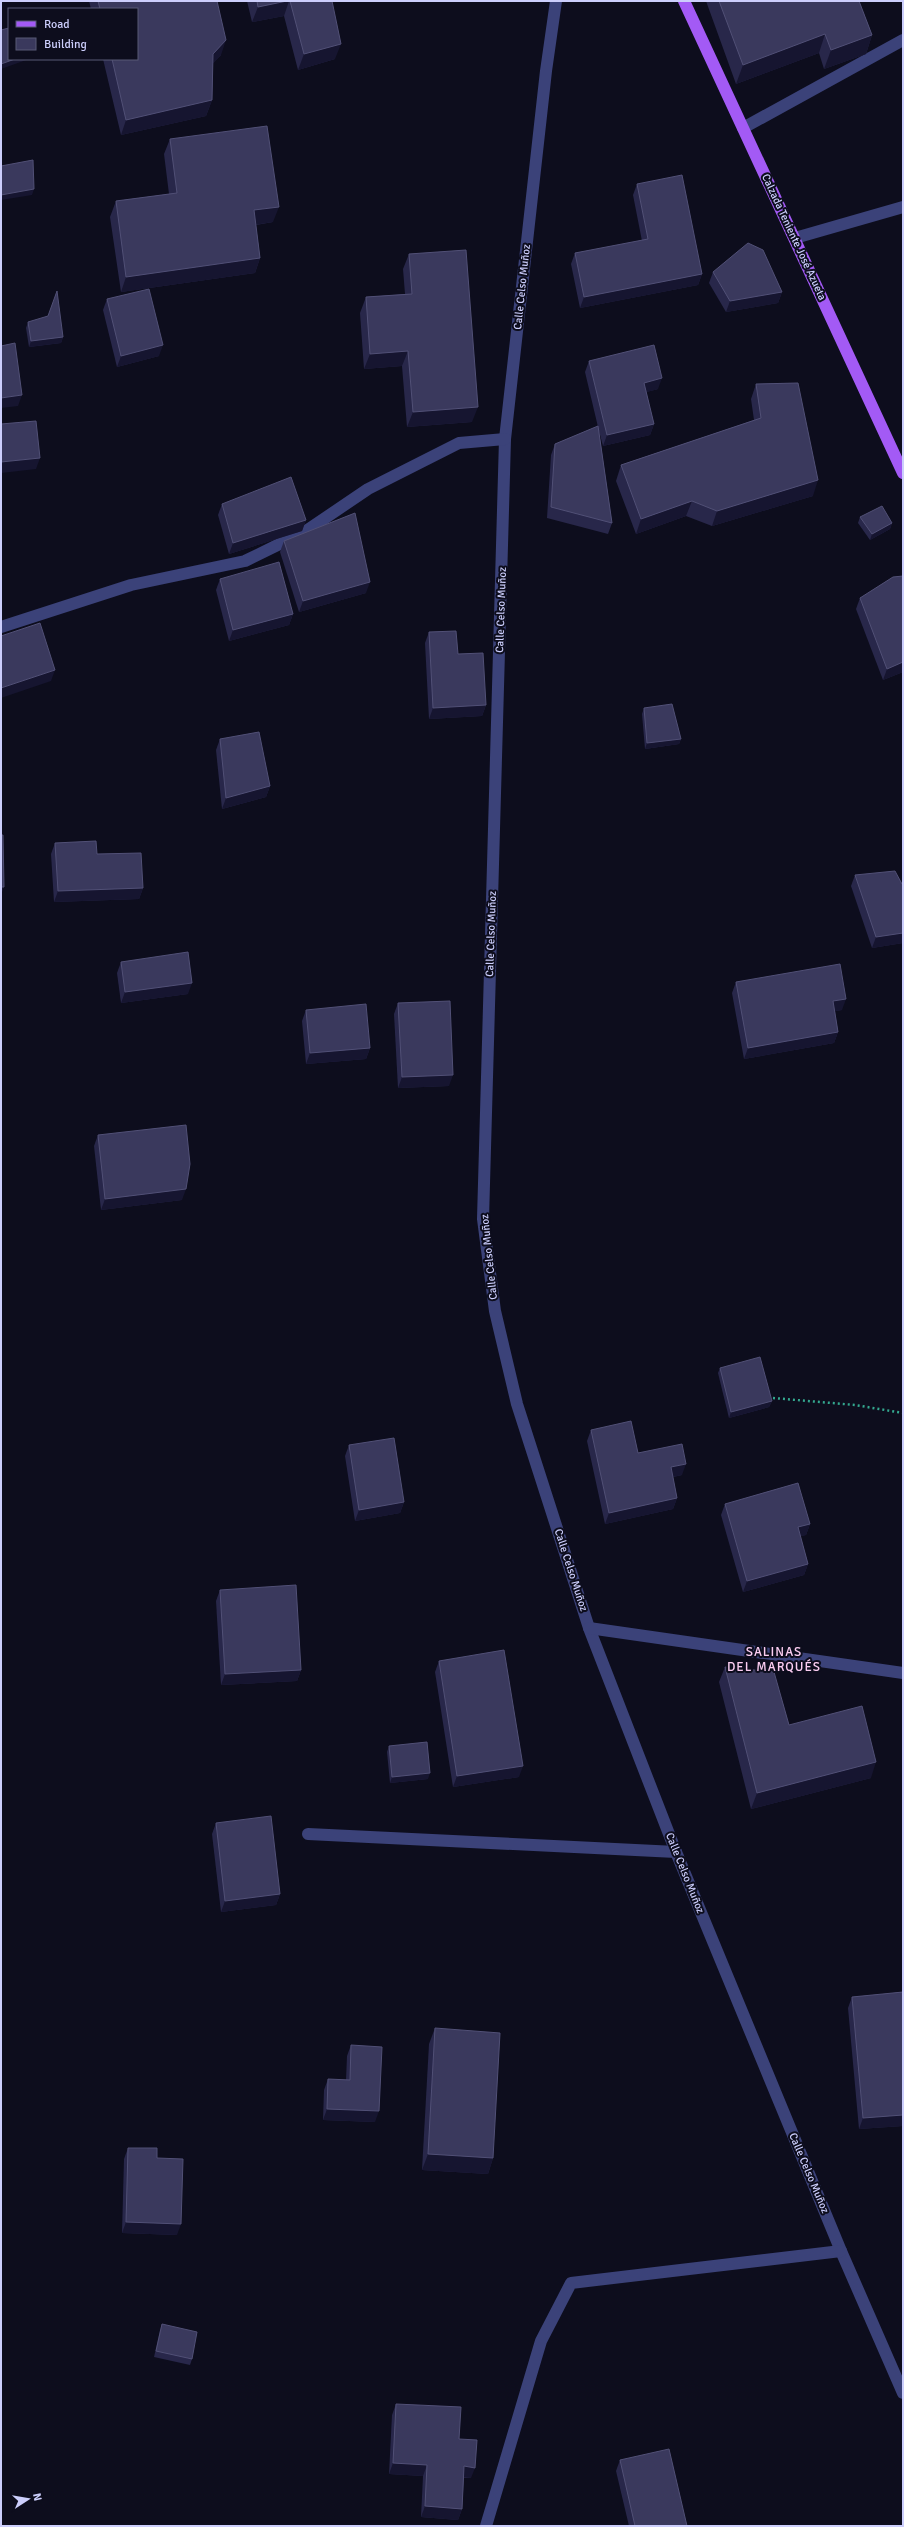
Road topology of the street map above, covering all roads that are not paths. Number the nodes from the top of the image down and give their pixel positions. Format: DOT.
graph roads {
  1 [pos="556,1"];
  2 [pos="684,1"];
  3 [pos="903,40"];
  4 [pos="743,128"];
  5 [pos="903,207"];
  6 [pos="795,238"];
  7 [pos="506,439"];
  8 [pos="903,473"];
  9 [pos="1,627"];
  10 [pos="589,1628"];
  11 [pos="903,1673"];
  12 [pos="308,1834"];
  13 [pos="676,1852"];
  14 [pos="841,2251"];
  15 [pos="903,2393"];
  16 [pos="486,2526"];
  1 -- 7 [label="street, Calle Celso Muñoz"];
  2 -- 4 [label="main road, Calzada Teniente José Azueta"];
  3 -- 4 [label="street"];
  4 -- 6 [label="main road, Calzada Teniente José Azueta"];
  5 -- 6 [label="street"];
  6 -- 8 [label="main road, Calzada Teniente José Azueta"];
  7 -- 9 [label="street"];
  7 -- 10 [label="street, Calle Celso Muñoz"];
  10 -- 11 [label="street"];
  10 -- 13 [label="street, Calle Celso Muñoz"];
  12 -- 13 [label="street"];
  13 -- 14 [label="street, Calle Celso Muñoz"];
  14 -- 15 [label="street, Calle Celso Muñoz"];
  14 -- 16 [label="street"];
}
